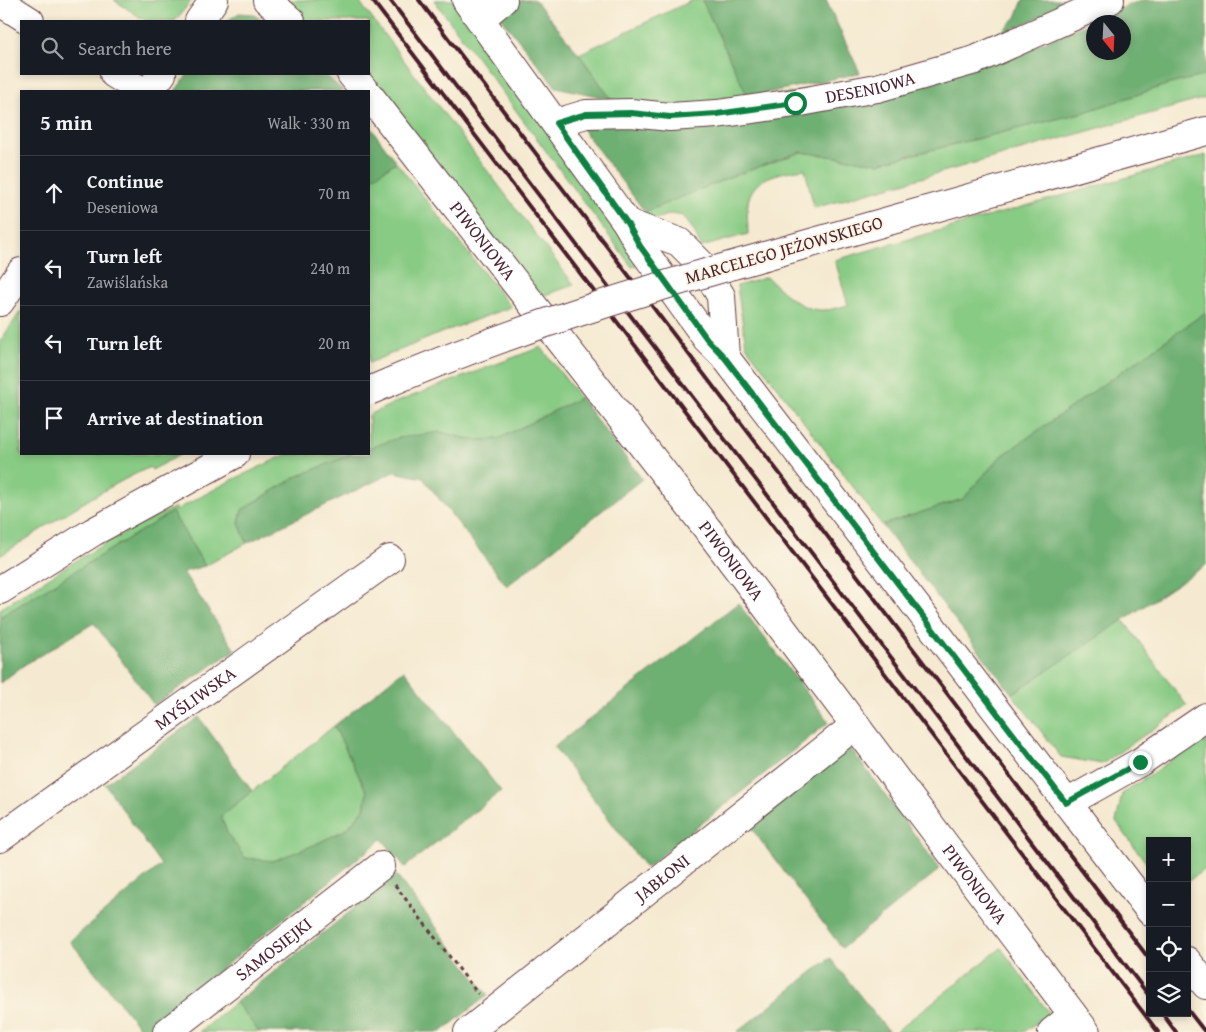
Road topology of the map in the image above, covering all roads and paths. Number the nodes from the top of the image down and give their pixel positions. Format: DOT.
graph roads {
  1 [pos="214,0"];
  2 [pos="267,0"];
  3 [pos="503,0"];
  4 [pos="1110,0"];
  5 [pos="0,2"];
  6 [pos="473,10"];
  7 [pos="28,20"];
  8 [pos="200,20"];
  9 [pos="290,20"];
  10 [pos="116,75"];
  11 [pos="161,75"];
  12 [pos="352,75"];
  13 [pos="140,90"];
  14 [pos="150,90"];
  15 [pos="365,90"];
  16 [pos="370,97"];
  17 [pos="556,123"];
  18 [pos="1206,132"];
  19 [pos="627,223"];
  20 [pos="20,273"];
  21 [pos="0,302"];
  22 [pos="725,358"];
  23 [pos="370,391"];
  24 [pos="233,455"];
  25 [pos="390,559"];
  26 [pos="0,590"];
  27 [pos="1206,717"];
  28 [pos="857,726"];
  29 [pos="1066,803"];
  30 [pos="0,838"];
  31 [pos="382,866"];
  32 [pos="1146,906"];
  33 [pos="1191,966"];
  34 [pos="1206,985"];
  35 [pos="492,1013"];
  36 [pos="1079,1024"];
  37 [pos="167,1032"];
  38 [pos="468,1032"];
  39 [pos="1052,1032"];
  1 -- 8 [label="street"];
  2 -- 9 [label="street"];
  3 -- 6 [label="street"];
  4 -- 17 [label="street, DESENIOWA"];
  5 -- 7 [label="street"];
  6 -- 17 [label="street"];
  10 -- 13 [label="street"];
  11 -- 14 [label="street"];
  12 -- 15 [label="street"];
  16 -- 28 [label="street, PIWONIOWA"];
  17 -- 19 [label="street"];
  18 -- 23 [label="street, MARCELEGO JEŻOWSKIEGO, bridge"];
  19 -- 22 [label="street"];
  19 -- 22 [label="street"];
  20 -- 21 [label="street"];
  22 -- 29 [label="street"];
  24 -- 26 [label="street"];
  25 -- 30 [label="street, MYŚLIWSKA"];
  27 -- 29 [label="street"];
  28 -- 35 [label="street, JABŁONI"];
  28 -- 36 [label="street, PIWONIOWA"];
  29 -- 32 [label="street"];
  31 -- 35 [label="path"];
  31 -- 37 [label="street, SAMOSIEJKI"];
  33 -- 34 [label="street"];
  35 -- 38 [label="street, JABŁONI"];
  36 -- 39 [label="street"];
}
